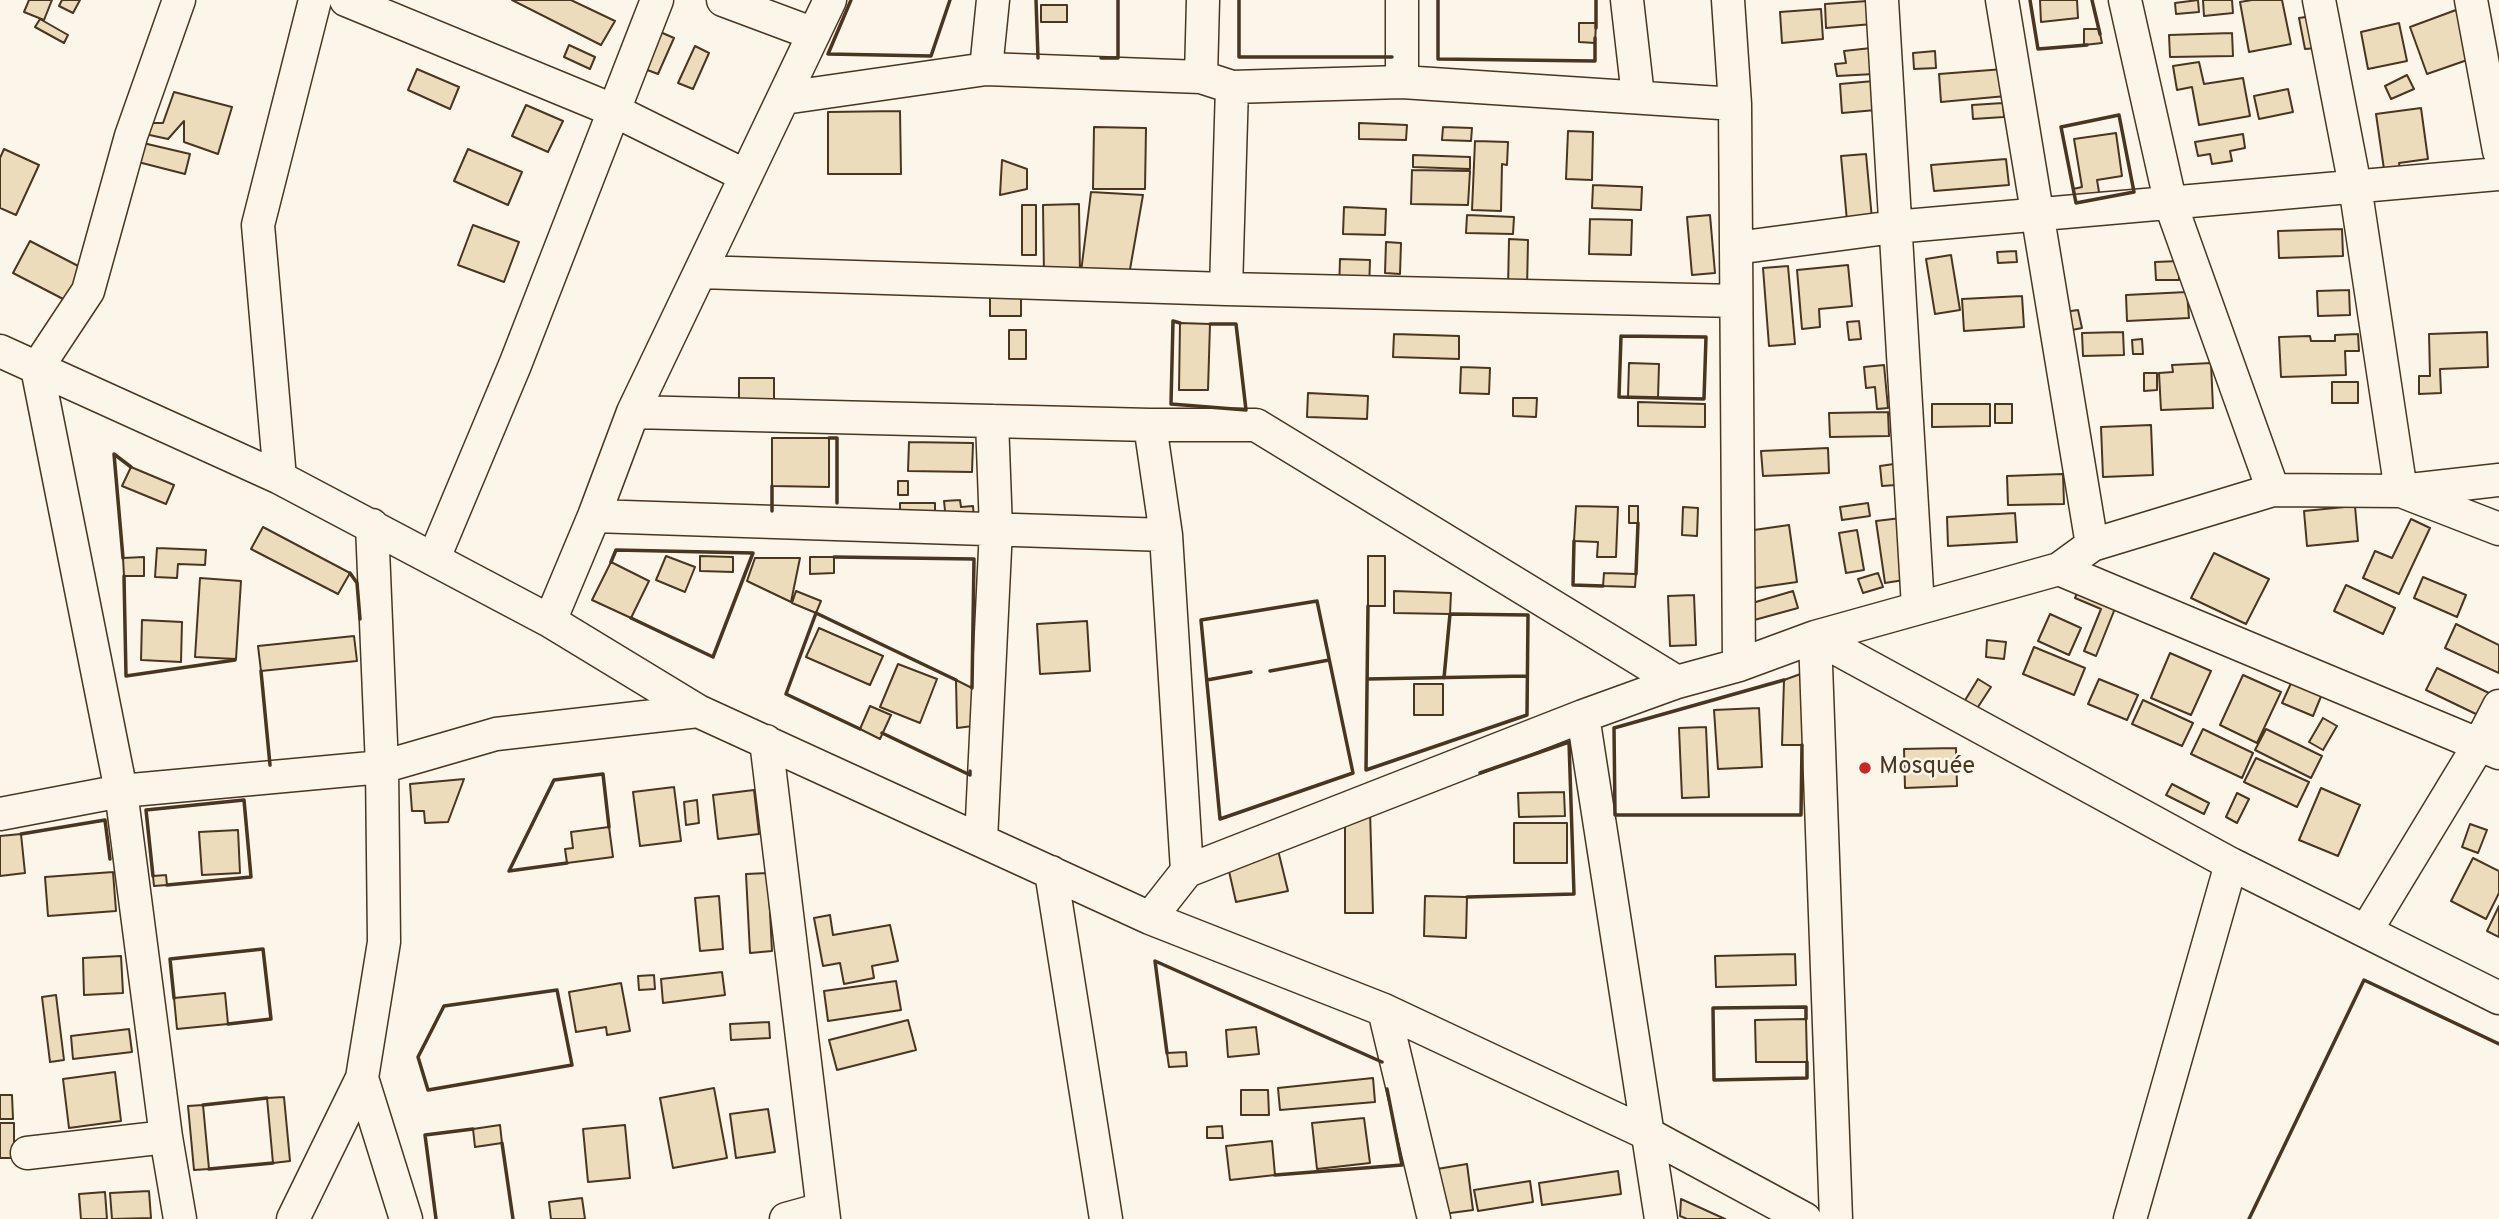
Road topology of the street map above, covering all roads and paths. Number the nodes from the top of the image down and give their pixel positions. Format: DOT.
graph roads {
  1 [pos="179,0"];
  2 [pos="315,0"];
  3 [pos="346,0"];
  4 [pos="657,0"];
  5 [pos="723,0"];
  6 [pos="830,0"];
  7 [pos="993,0"];
  8 [pos="1203,0"];
  9 [pos="1402,0"];
  10 [pos="1627,0"];
  11 [pos="1728,0"];
  12 [pos="1882,0"];
  13 [pos="2002,0"];
  14 [pos="2125,0"];
  15 [pos="2319,0"];
  16 [pos="2471,0"];
  17 [pos="814,34"];
  18 [pos="986,69"];
  19 [pos="1201,77"];
  20 [pos="1402,82"];
  21 [pos="1232,87"];
  22 [pos="1639,96"];
  23 [pos="785,98"];
  24 [pos="1735,104"];
  25 [pos="615,111"];
  26 [pos="2499,151"];
  27 [pos="2499,174"];
  28 [pos="746,176"];
  29 [pos="2355,186"];
  30 [pos="2171,205"];
  31 [pos="2037,215"];
  32 [pos="1894,227"];
  33 [pos="1736,248"];
  34 [pos="700,272"];
  35 [pos="1226,289"];
  36 [pos="1735,301"];
  37 [pos="0,351"];
  38 [pos="37,368"];
  39 [pos="633,412"];
  40 [pos="992,421"];
  41 [pos="1150,425"];
  42 [pos="280,478"];
  43 [pos="2499,480"];
  44 [pos="2273,490"];
  45 [pos="2401,491"];
  46 [pos="594,516"];
  47 [pos="372,525"];
  48 [pos="996,529"];
  49 [pos="2499,529"];
  50 [pos="1166,535"];
  51 [pos="2092,545"];
  52 [pos="434,558"];
  53 [pos="2059,569"];
  54 [pos="1918,607"];
  55 [pos="550,621"];
  56 [pos="1815,637"];
  57 [pos="1739,665"];
  58 [pos="1677,682"];
  59 [pos="2499,706"];
  60 [pos="698,711"];
  61 [pos="1583,716"];
  62 [pos="766,741"];
  63 [pos="2489,748"];
  64 [pos="382,767"];
  65 [pos="121,791"];
  66 [pos="0,814"];
  67 [pos="981,840"];
  68 [pos="2231,864"];
  69 [pos="1187,870"];
  70 [pos="1051,872"];
  71 [pos="1150,918"];
  72 [pos="2366,930"];
  73 [pos="2499,998"];
  74 [pos="1384,1010"];
  75 [pos="362,1078"];
  76 [pos="1646,1133"];
  77 [pos="166,1137"];
  78 [pos="27,1153"];
  79 [pos="823,1214"];
  80 [pos="180,1219"];
  81 [pos="293,1219"];
  82 [pos="406,1219"];
  83 [pos="786,1219"];
  84 [pos="1106,1219"];
  85 [pos="1434,1219"];
  86 [pos="1661,1219"];
  87 [pos="1805,1219"];
  88 [pos="1836,1219"];
  89 [pos="2130,1219"];
  1 -- 38 [label="street"];
  2 -- 42 [label="street"];
  3 -- 25 [label="street"];
  4 -- 25 [label="street"];
  5 -- 17 [label="street"];
  6 -- 17 [label="street"];
  7 -- 18 [label="street"];
  8 -- 19 [label="street"];
  9 -- 20 [label="street"];
  10 -- 22 [label="street"];
  11 -- 24 [label="street"];
  12 -- 32 [label="street"];
  13 -- 31 [label="street"];
  14 -- 30 [label="street"];
  15 -- 29 [label="street"];
  16 -- 26 [label="street"];
  17 -- 23 [label="street"];
  18 -- 19 [label="street"];
  18 -- 23 [label="street"];
  19 -- 21 [label="street"];
  20 -- 21 [label="street"];
  20 -- 22 [label="street"];
  21 -- 35 [label="street"];
  22 -- 24 [label="street"];
  23 -- 28 [label="street"];
  24 -- 33 [label="street"];
  25 -- 28 [label="street"];
  25 -- 52 [label="street"];
  27 -- 29 [label="street"];
  28 -- 34 [label="street"];
  29 -- 30 [label="street"];
  29 -- 45 [label="street"];
  30 -- 31 [label="street"];
  30 -- 44 [label="street"];
  31 -- 32 [label="street"];
  31 -- 51 [label="street"];
  32 -- 33 [label="street"];
  32 -- 54 [label="street"];
  33 -- 36 [label="street"];
  34 -- 35 [label="street"];
  34 -- 39 [label="street"];
  35 -- 36 [label="street"];
  36 -- 57 [label="street"];
  37 -- 38 [label="street"];
  38 -- 42 [label="street"];
  38 -- 65 [label="street"];
  39 -- 40 [label="street"];
  39 -- 46 [label="street"];
  40 -- 41 [label="street"];
  40 -- 48 [label="street"];
  41 -- 50 [label="street"];
  41 -- 58 [label="street"];
  42 -- 47 [label="street"];
  43 -- 45 [label="street"];
  44 -- 45 [label="street"];
  44 -- 51 [label="street"];
  45 -- 49 [label="street"];
  46 -- 48 [label="street"];
  46 -- 55 [label="street"];
  47 -- 52 [label="street"];
  47 -- 64 [label="street"];
  48 -- 50 [label="street"];
  48 -- 67 [label="street"];
  50 -- 69 [label="street"];
  51 -- 53 [label="street"];
  52 -- 55 [label="street"];
  53 -- 54 [label="street"];
  53 -- 63 [label="street"];
  54 -- 56 [label="street"];
  55 -- 60 [label="street"];
  56 -- 57 [label="street"];
  56 -- 68 [label="street"];
  56 -- 88 [label="street"];
  57 -- 58 [label="street"];
  58 -- 61 [label="street"];
  59 -- 63 [label="street"];
  60 -- 62 [label="street"];
  60 -- 64 [label="street"];
  61 -- 69 [label="street"];
  61 -- 76 [label="street"];
  62 -- 67 [label="street"];
  62 -- 79 [label="street"];
  63 -- 72 [label="street"];
  64 -- 65 [label="street"];
  64 -- 75 [label="street"];
  65 -- 66 [label="street"];
  65 -- 77 [label="street"];
  67 -- 70 [label="street"];
  68 -- 72 [label="street"];
  68 -- 89 [label="street"];
  69 -- 71 [label="street"];
  70 -- 71 [label="street"];
  70 -- 84 [label="street"];
  71 -- 74 [label="street"];
  72 -- 73 [label="street"];
  74 -- 76 [label="street"];
  74 -- 85 [label="street"];
  75 -- 81 [label="street"];
  75 -- 82 [label="street"];
  76 -- 86 [label="street"];
  76 -- 87 [label="street"];
  77 -- 78 [label="street"];
  77 -- 80 [label="street"];
  79 -- 83 [label="street"];
}
